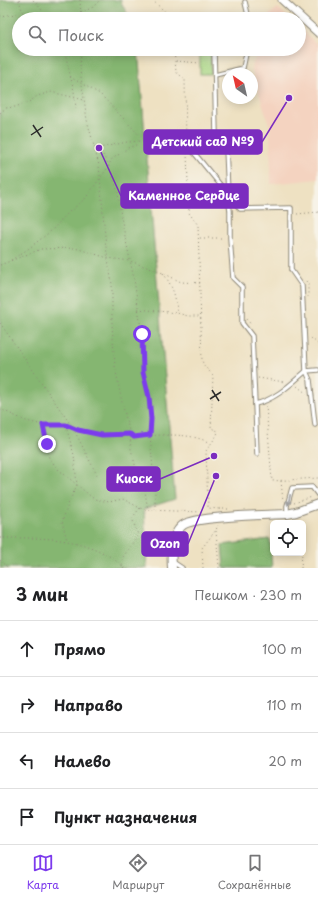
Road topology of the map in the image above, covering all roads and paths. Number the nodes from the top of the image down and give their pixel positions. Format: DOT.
graph roads {
  1 [pos="19,0"];
  2 [pos="33,0"];
  3 [pos="80,0"];
  4 [pos="100,0"];
  5 [pos="152,0"];
  6 [pos="282,0"];
  7 [pos="245,2"];
  8 [pos="23,12"];
  9 [pos="43,12"];
  10 [pos="81,12"];
  11 [pos="83,12"];
  12 [pos="165,12"];
  13 [pos="247,12"];
  14 [pos="295,12"];
  15 [pos="12,15"];
  16 [pos="0,16"];
  17 [pos="306,23"];
  18 [pos="318,34"];
  19 [pos="67,56"];
  20 [pos="81,56"];
  21 [pos="175,56"];
  22 [pos="214,56"];
  23 [pos="246,56"];
  24 [pos="175,61"];
  25 [pos="200,63"];
  26 [pos="215,75"];
  27 [pos="70,77"];
  28 [pos="83,85"];
  29 [pos="74,97"];
  30 [pos="85,100"];
  31 [pos="76,108"];
  32 [pos="0,113"];
  33 [pos="186,138"];
  34 [pos="146,141"];
  35 [pos="94,146"];
  36 [pos="186,146"];
  37 [pos="99,148"];
  38 [pos="191,149"];
  39 [pos="187,154"];
  40 [pos="109,166"];
  41 [pos="101,178"];
  42 [pos="228,194"];
  43 [pos="189,202"];
  44 [pos="230,206"];
  45 [pos="318,212"];
  46 [pos="291,215"];
  47 [pos="199,238"];
  48 [pos="230,238"];
  49 [pos="108,258"];
  50 [pos="130,261"];
  51 [pos="7,262"];
  52 [pos="0,265"];
  53 [pos="163,273"];
  54 [pos="200,283"];
  55 [pos="138,309"];
  56 [pos="178,313"];
  57 [pos="201,316"];
  58 [pos="0,323"];
  59 [pos="318,370"];
  60 [pos="306,371"];
  61 [pos="254,378"];
  62 [pos="278,381"];
  63 [pos="293,383"];
  64 [pos="312,399"];
  65 [pos="265,402"];
  66 [pos="255,404"];
  67 [pos="0,409"];
  68 [pos="43,425"];
  69 [pos="66,425"];
  70 [pos="315,425"];
  71 [pos="73,428"];
  72 [pos="130,434"];
  73 [pos="150,435"];
  74 [pos="208,442"];
  75 [pos="257,454"];
  76 [pos="97,474"];
  77 [pos="318,478"];
  78 [pos="281,480"];
  79 [pos="77,485"];
  80 [pos="318,495"];
  81 [pos="312,497"];
  82 [pos="318,504"];
  83 [pos="140,508"];
  84 [pos="155,509"];
  85 [pos="148,510"];
  86 [pos="287,510"];
  87 [pos="203,512"];
  88 [pos="220,518"];
  89 [pos="216,530"];
  90 [pos="0,538"];
  91 [pos="67,540"];
  92 [pos="302,556"];
  93 [pos="0,560"];
  94 [pos="172,564"];
  95 [pos="122,565"];
  96 [pos="8,568"];
  97 [pos="123,568"];
  98 [pos="182,568"];
  99 [pos="203,568"];
  100 [pos="219,568"];
  101 [pos="301,568"];
  1 -- 8 [label="path"];
  2 -- 9 [label="path"];
  3 -- 10 [label="path"];
  4 -- 11 [label="path"];
  5 -- 12 [label="path"];
  6 -- 14 [label="street"];
  7 -- 13 [label="lane"];
  15 -- 16 [label="path"];
  17 -- 18 [label="street"];
  19 -- 27 [label="path"];
  20 -- 28 [label="path"];
  21 -- 24 [label="path"];
  22 -- 26 [label="lane"];
  23 -- 26 [label="lane"];
  24 -- 25 [label="path"];
  24 -- 33 [label="path"];
  26 -- 42 [label="lane"];
  27 -- 28 [label="path"];
  27 -- 29 [label="path"];
  28 -- 30 [label="path"];
  28 -- 34 [label="path"];
  29 -- 30 [label="path"];
  29 -- 31 [label="path"];
  29 -- 32 [label="path"];
  30 -- 35 [label="path"];
  33 -- 34 [label="path"];
  33 -- 36 [label="path"];
  34 -- 37 [label="path"];
  34 -- 40 [label="path"];
  35 -- 37 [label="path"];
  35 -- 41 [label="path"];
  37 -- 40 [label="path"];
  38 -- 42 [label="lane"];
  39 -- 43 [label="path"];
  40 -- 41 [label="path"];
  40 -- 50 [label="path"];
  41 -- 49 [label="path"];
  41 -- 51 [label="path"];
  42 -- 44 [label="lane"];
  42 -- 46 [label="lane"];
  43 -- 44 [label="path"];
  43 -- 47 [label="path"];
  44 -- 48 [label="lane"];
  45 -- 46 [label="path"];
  46 -- 60 [label="lane"];
  47 -- 48 [label="path"];
  47 -- 54 [label="path"];
  48 -- 61 [label="lane"];
  49 -- 50 [label="path"];
  49 -- 51 [label="path"];
  49 -- 72 [label="path"];
  50 -- 53 [label="path"];
  50 -- 55 [label="path"];
  51 -- 52 [label="path"];
  53 -- 54 [label="path"];
  53 -- 56 [label="path"];
  54 -- 57 [label="path"];
  55 -- 56 [label="path"];
  55 -- 73 [label="path"];
  56 -- 57 [label="path"];
  57 -- 88 [label="path"];
  58 -- 71 [label="path"];
  59 -- 60 [label="lane"];
  60 -- 63 [label="lane"];
  60 -- 64 [label="lane"];
  61 -- 62 [label="path"];
  61 -- 66 [label="lane"];
  63 -- 64 [label="path"];
  63 -- 65 [label="lane"];
  64 -- 70 [label="lane"];
  65 -- 66 [label="lane"];
  65 -- 78 [label="path"];
  66 -- 75 [label="lane"];
  67 -- 68 [label="path"];
  68 -- 69 [label="path"];
  68 -- 79 [label="path"];
  69 -- 71 [label="path"];
  69 -- 79 [label="path"];
  71 -- 72 [label="path"];
  71 -- 76 [label="path"];
  72 -- 73 [label="path"];
  72 -- 85 [label="path"];
  73 -- 74 [label="path"];
  73 -- 84 [label="path"];
  77 -- 78 [label="path"];
  78 -- 86 [label="path"];
  79 -- 83 [label="path"];
  79 -- 91 [label="path"];
  80 -- 86 [label="lane, one-way"];
  81 -- 86 [label="path"];
  82 -- 86 [label="street"];
  83 -- 85 [label="path"];
  83 -- 95 [label="path"];
  84 -- 85 [label="path"];
  84 -- 87 [label="path"];
  86 -- 88 [label="street"];
  88 -- 89 [label="path"];
  88 -- 94 [label="street"];
  89 -- 99 [label="path"];
  89 -- 100 [label="path"];
  90 -- 91 [label="path"];
  91 -- 95 [label="path"];
  92 -- 101 [label="path"];
  93 -- 96 [label="path"];
  94 -- 98 [label="lane"];
  95 -- 97 [label="path"];
}
